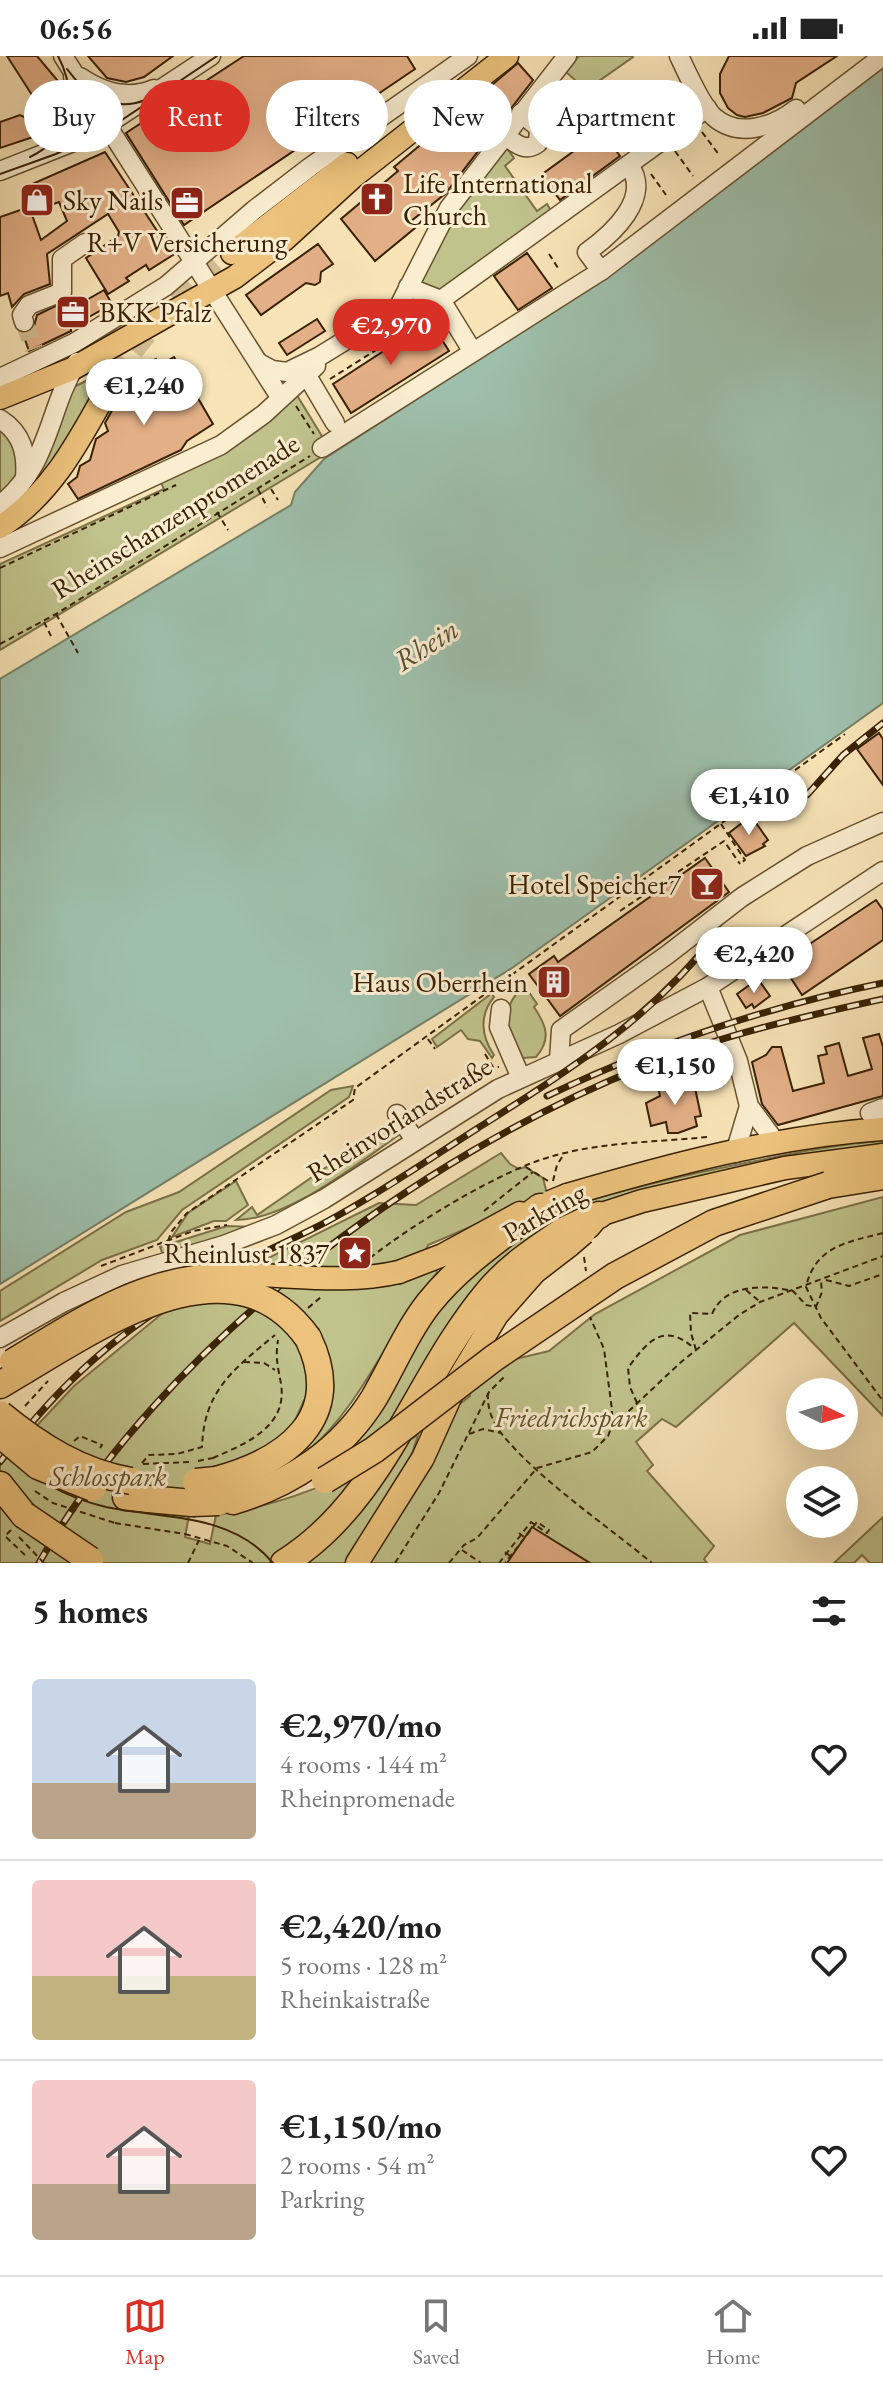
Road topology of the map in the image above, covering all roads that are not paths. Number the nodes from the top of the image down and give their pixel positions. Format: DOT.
graph roads {
  1 [pos="211,56"];
  2 [pos="507,56"];
  3 [pos="679,56"];
  4 [pos="883,56"];
  5 [pos="482,58"];
  6 [pos="562,62"];
  7 [pos="67,63"];
  8 [pos="78,80"];
  9 [pos="175,80"];
  10 [pos="139,93"];
  11 [pos="824,102"];
  12 [pos="707,108"];
  13 [pos="521,113"];
  14 [pos="512,125"];
  15 [pos="512,140"];
  16 [pos="123,148"];
  17 [pos="53,152"];
  18 [pos="491,152"];
  19 [pos="43,156"];
  20 [pos="629,165"];
  21 [pos="0,171"];
  22 [pos="85,243"];
  23 [pos="232,253"];
  24 [pos="195,262"];
  25 [pos="601,271"];
  26 [pos="408,287"];
  27 [pos="212,288"];
  28 [pos="442,304"];
  29 [pos="24,322"];
  30 [pos="96,330"];
  31 [pos="473,352"];
  32 [pos="320,356"];
  33 [pos="259,363"];
  34 [pos="72,369"];
  35 [pos="0,378"];
  36 [pos="114,378"];
  37 [pos="311,381"];
  38 [pos="0,398"];
  39 [pos="286,398"];
  40 [pos="0,419"];
  41 [pos="335,423"];
  42 [pos="322,448"];
  43 [pos="25,481"];
  44 [pos="0,505"];
  45 [pos="0,527"];
  46 [pos="0,548"];
  47 [pos="883,822"];
  48 [pos="883,871"];
  49 [pos="708,987"];
  50 [pos="501,1009"];
  51 [pos="559,1060"];
  52 [pos="521,1078"];
  53 [pos="749,1106"];
  54 [pos="397,1114"];
  55 [pos="879,1117"];
  56 [pos="415,1140"];
  57 [pos="777,1144"];
  58 [pos="735,1153"];
  59 [pos="883,1155"];
  60 [pos="883,1176"];
  61 [pos="552,1201"];
  62 [pos="579,1233"];
  63 [pos="202,1252"];
  64 [pos="178,1284"];
  65 [pos="0,1338"];
  66 [pos="12,1366"];
  67 [pos="0,1385"];
  68 [pos="0,1414"];
  69 [pos="0,1434"];
  70 [pos="133,1480"];
  71 [pos="209,1484"];
  72 [pos="0,1485"];
  73 [pos="84,1562"];
  74 [pos="284,1563"];
  75 [pos="357,1563"];
  1 -- 9 [label="street"];
  2 -- 27 [label="main road"];
  3 -- 12 [label="street"];
  4 -- 11 [label="street"];
  5 -- 23 [label="main road"];
  5 -- 24 [label="street"];
  6 -- 13 [label="street"];
  7 -- 8 [label="street"];
  7 -- 10 [label="street"];
  7 -- 19 [label="street"];
  11 -- 12 [label="street"];
  11 -- 25 [label="street"];
  12 -- 20 [label="street"];
  13 -- 14 [label="street"];
  13 -- 15 [label="street"];
  16 -- 24 [label="street"];
  17 -- 19 [label="street"];
  18 -- 26 [label="street"];
  19 -- 21 [label="street"];
  20 -- 25 [label="street"];
  20 -- 28 [label="street"];
  22 -- 29 [label="street"];
  24 -- 27 [label="street"];
  24 -- 30 [label="street"];
  25 -- 31 [label="street"];
  26 -- 28 [label="street"];
  26 -- 32 [label="street"];
  27 -- 33 [label="street"];
  27 -- 34 [label="main road"];
  28 -- 31 [label="street"];
  30 -- 34 [label="street"];
  30 -- 35 [label="street"];
  31 -- 42 [label="street"];
  32 -- 33 [label="street"];
  32 -- 37 [label="street"];
  33 -- 39 [label="street"];
  34 -- 38 [label="main road"];
  34 -- 43 [label="street"];
  36 -- 45 [label="main road"];
  37 -- 39 [label="street"];
  37 -- 41 [label="street"];
  39 -- 46 [label="street"];
  40 -- 43 [label="street"];
  43 -- 44 [label="street"];
  47 -- 51 [label="street"];
  48 -- 49 [label="street, Rheinvorlandstraße"];
  49 -- 51 [label="street, Rheinvorlandstraße"];
  49 -- 53 [label="street"];
  50 -- 52 [label="street"];
  51 -- 52 [label="street, Rheinvorlandstraße"];
  52 -- 56 [label="street, Rheinvorlandstraße"];
  53 -- 57 [label="street"];
  53 -- 58 [label="street"];
  54 -- 56 [label="street"];
  55 -- 57 [label="main road, Parkring"];
  56 -- 63 [label="street, Rheinvorlandstraße"];
  57 -- 58 [label="main road, Parkring"];
  58 -- 61 [label="main road, Parkring"];
  59 -- 62 [label="main road, Parkring"];
  60 -- 71 [label="highway, bridge"];
  61 -- 66 [label="main road, Parkring, bridge"];
  61 -- 71 [label="highway"];
  62 -- 74 [label="highway, Parkring"];
  62 -- 75 [label="main road"];
  63 -- 64 [label="street"];
  63 -- 65 [label="street, Rheinvorlandstraße"];
  66 -- 67 [label="highway"];
  66 -- 71 [label="highway, bridge"];
  68 -- 70 [label="highway, bridge"];
  69 -- 70 [label="highway, bridge"];
  70 -- 71 [label="highway"];
  72 -- 73 [label="highway, bridge"];
}
